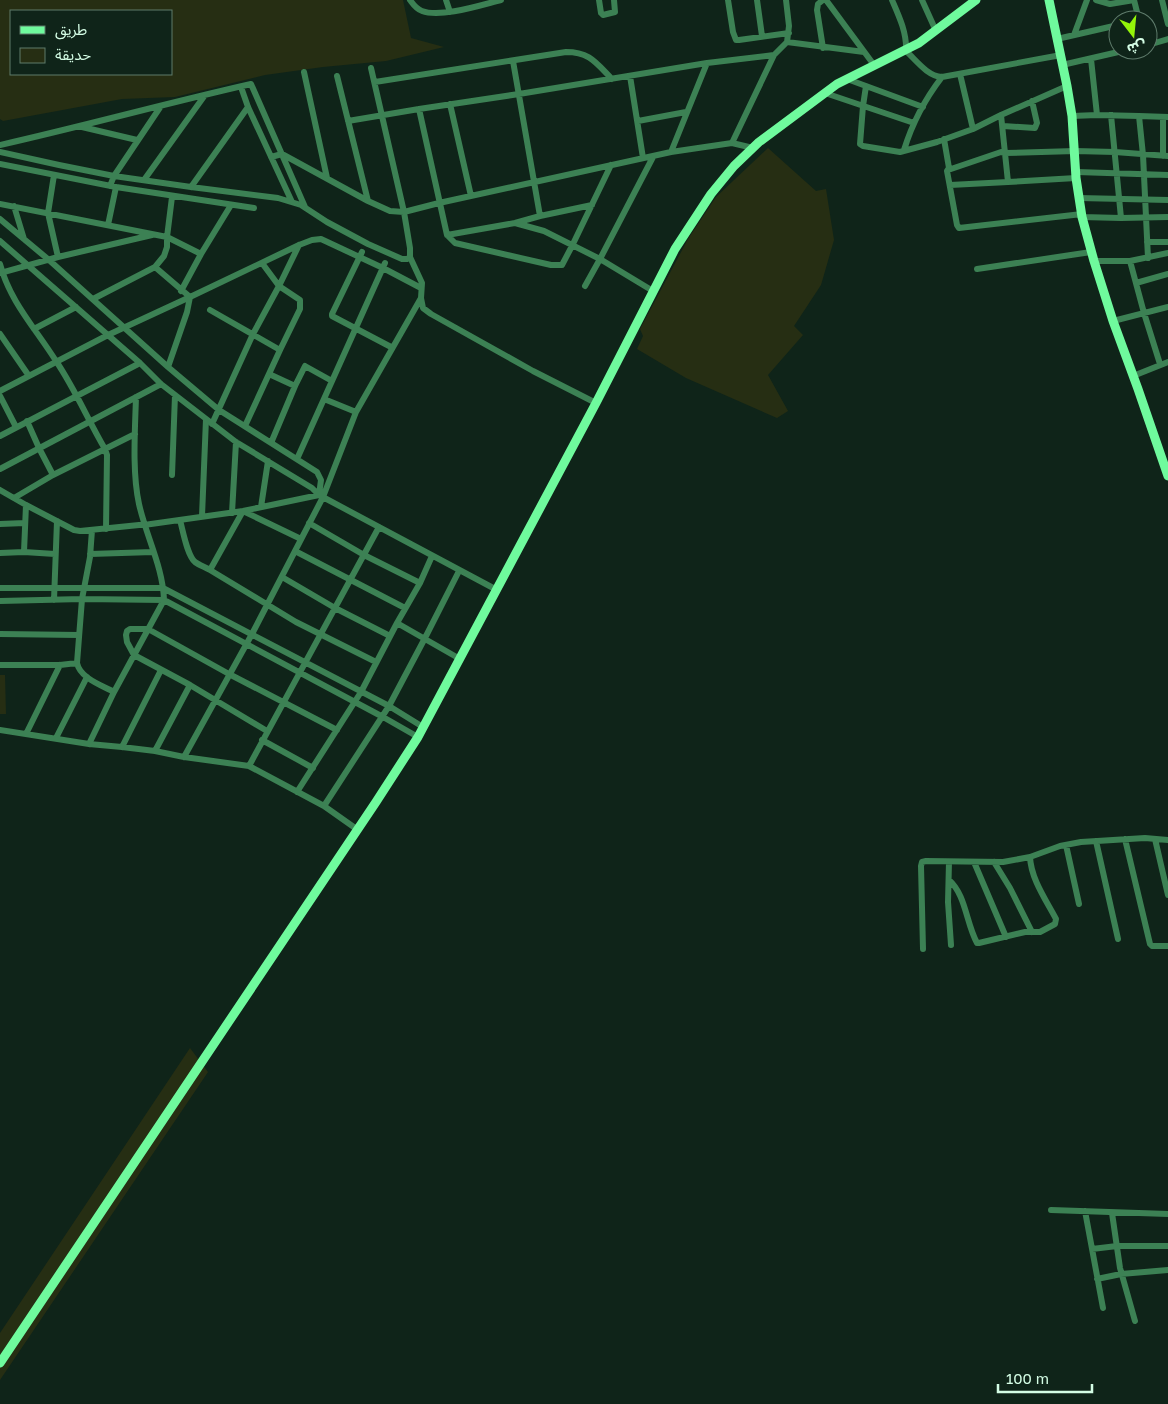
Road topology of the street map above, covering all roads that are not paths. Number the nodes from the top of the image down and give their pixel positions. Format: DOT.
graph roads {
  1 [pos="410,0"];
  2 [pos="446,0"];
  3 [pos="501,0"];
  4 [pos="599,0"];
  5 [pos="614,0"];
  6 [pos="728,0"];
  7 [pos="757,0"];
  8 [pos="786,0"];
  9 [pos="824,0"];
  10 [pos="892,0"];
  11 [pos="922,0"];
  12 [pos="976,0"];
  13 [pos="1049,0"];
  14 [pos="1087,0"];
  15 [pos="1096,0"];
  16 [pos="1134,0"];
  17 [pos="1162,0"];
  18 [pos="450,12"];
  19 [pos="1168,24"];
  20 [pos="1108,27"];
  21 [pos="936,31"];
  22 [pos="789,33"];
  23 [pos="1074,35"];
  24 [pos="762,36"];
  25 [pos="1057,39"];
  26 [pos="787,42"];
  27 [pos="823,48"];
  28 [pos="906,51"];
  29 [pos="864,52"];
  30 [pos="774,55"];
  31 [pos="1061,55"];
  32 [pos="1108,55"];
  33 [pos="1091,59"];
  34 [pos="513,61"];
  35 [pos="707,63"];
  36 [pos="874,65"];
  37 [pos="1062,65"];
  38 [pos="371,68"];
  39 [pos="304,72"];
  40 [pos="960,74"];
  41 [pos="337,76"];
  42 [pos="630,76"];
  43 [pos="942,77"];
  44 [pos="612,78"];
  45 [pos="846,79"];
  46 [pos="375,82"];
  47 [pos="866,86"];
  48 [pos="1067,86"];
  49 [pos="241,87"];
  50 [pos="824,93"];
  51 [pos="519,94"];
  52 [pos="205,95"];
  53 [pos="1032,101"];
  54 [pos="450,104"];
  55 [pos="161,106"];
  56 [pos="863,106"];
  57 [pos="248,107"];
  58 [pos="922,108"];
  59 [pos="419,109"];
  60 [pos="686,112"];
  61 [pos="1001,114"];
  62 [pos="382,115"];
  63 [pos="1097,115"];
  64 [pos="1111,115"];
  65 [pos="1072,116"];
  66 [pos="1139,116"];
  67 [pos="1166,117"];
  68 [pos="348,121"];
  69 [pos="638,121"];
  70 [pos="914,123"];
  71 [pos="1003,126"];
  72 [pos="80,127"];
  73 [pos="973,129"];
  74 [pos="944,139"];
  75 [pos="137,140"];
  76 [pos="732,143"];
  77 [pos="753,148"];
  78 [pos="1,149"];
  79 [pos="904,150"];
  80 [pos="1075,151"];
  81 [pos="671,152"];
  82 [pos="1115,152"];
  83 [pos="1005,153"];
  84 [pos="282,154"];
  85 [pos="1142,155"];
  86 [pos="1166,156"];
  87 [pos="271,157"];
  88 [pos="653,157"];
  89 [pos="644,158"];
  90 [pos="0,164"];
  91 [pos="611,165"];
  92 [pos="948,168"];
  93 [pos="1117,174"];
  94 [pos="54,175"];
  95 [pos="1077,175"];
  96 [pos="1144,175"];
  97 [pos="114,176"];
  98 [pos="1168,176"];
  99 [pos="327,178"];
  100 [pos="144,180"];
  101 [pos="534,182"];
  102 [pos="1008,182"];
  103 [pos="950,185"];
  104 [pos="113,187"];
  105 [pos="191,187"];
  106 [pos="471,196"];
  107 [pos="172,197"];
  108 [pos="1079,198"];
  109 [pos="1119,199"];
  110 [pos="1145,199"];
  111 [pos="1168,200"];
  112 [pos="368,201"];
  113 [pos="292,202"];
  114 [pos="439,203"];
  115 [pos="0,204"];
  116 [pos="231,205"];
  117 [pos="592,205"];
  118 [pos="14,206"];
  119 [pos="305,207"];
  120 [pos="254,208"];
  121 [pos="404,212"];
  122 [pos="48,213"];
  123 [pos="1082,215"];
  124 [pos="540,216"];
  125 [pos="1168,217"];
  126 [pos="1121,218"];
  127 [pos="1146,218"];
  128 [pos="0,219"];
  129 [pos="515,223"];
  130 [pos="108,225"];
  131 [pos="155,234"];
  132 [pos="447,236"];
  133 [pos="167,237"];
  134 [pos="24,239"];
  135 [pos="0,241"];
  136 [pos="1147,242"];
  137 [pos="1168,242"];
  138 [pos="299,245"];
  139 [pos="572,246"];
  140 [pos="1168,253"];
  141 [pos="201,254"];
  142 [pos="360,254"];
  143 [pos="1092,256"];
  144 [pos="410,257"];
  145 [pos="58,258"];
  146 [pos="1148,258"];
  147 [pos="600,259"];
  148 [pos="49,260"];
  149 [pos="1130,261"];
  150 [pos="262,262"];
  151 [pos="0,264"];
  152 [pos="28,265"];
  153 [pos="384,265"];
  154 [pos="155,267"];
  155 [pos="977,269"];
  156 [pos="1,272"];
  157 [pos="1168,274"];
  158 [pos="1136,283"];
  159 [pos="279,286"];
  160 [pos="584,286"];
  161 [pos="422,288"];
  162 [pos="181,291"];
  163 [pos="653,291"];
  164 [pos="190,298"];
  165 [pos="420,298"];
  166 [pos="93,299"];
  167 [pos="76,307"];
  168 [pos="1168,307"];
  169 [pos="210,310"];
  170 [pos="1144,313"];
  171 [pos="1113,321"];
  172 [pos="125,327"];
  173 [pos="355,328"];
  174 [pos="34,329"];
  175 [pos="0,334"];
  176 [pos="252,334"];
  177 [pos="108,335"];
  178 [pos="391,347"];
  179 [pos="280,350"];
  180 [pos="57,361"];
  181 [pos="1168,362"];
  182 [pos="140,363"];
  183 [pos="1160,364"];
  184 [pos="168,367"];
  185 [pos="269,374"];
  186 [pos="29,376"];
  187 [pos="1133,376"];
  188 [pos="332,381"];
  189 [pos="161,384"];
  190 [pos="295,386"];
  191 [pos="0,391"];
  192 [pos="76,395"];
  193 [pos="175,395"];
  194 [pos="0,396"];
  195 [pos="136,397"];
  196 [pos="324,399"];
  197 [pos="596,403"];
  198 [pos="219,410"];
  199 [pos="356,412"];
  200 [pos="206,419"];
  201 [pos="27,421"];
  202 [pos="89,421"];
  203 [pos="212,424"];
  204 [pos="245,426"];
  205 [pos="16,427"];
  206 [pos="135,434"];
  207 [pos="0,436"];
  208 [pos="236,442"];
  209 [pos="271,443"];
  210 [pos="39,448"];
  211 [pos="105,449"];
  212 [pos="297,459"];
  213 [pos="268,461"];
  214 [pos="0,469"];
  215 [pos="53,475"];
  216 [pos="172,475"];
  217 [pos="1168,476"];
  218 [pos="0,490"];
  219 [pos="321,496"];
  220 [pos="14,498"];
  221 [pos="26,505"];
  222 [pos="261,508"];
  223 [pos="243,511"];
  224 [pos="232,513"];
  225 [pos="202,516"];
  226 [pos="57,520"];
  227 [pos="180,520"];
  228 [pos="25,523"];
  229 [pos="0,524"];
  230 [pos="309,524"];
  231 [pos="144,525"];
  232 [pos="378,527"];
  233 [pos="106,529"];
  234 [pos="92,530"];
  235 [pos="301,539"];
  236 [pos="295,551"];
  237 [pos="24,552"];
  238 [pos="153,552"];
  239 [pos="0,553"];
  240 [pos="55,554"];
  241 [pos="90,554"];
  242 [pos="364,555"];
  243 [pos="432,556"];
  244 [pos="210,570"];
  245 [pos="458,571"];
  246 [pos="282,577"];
  247 [pos="350,580"];
  248 [pos="420,583"];
  249 [pos="55,587"];
  250 [pos="85,587"];
  251 [pos="0,588"];
  252 [pos="163,588"];
  253 [pos="497,590"];
  254 [pos="82,599"];
  255 [pos="54,600"];
  256 [pos="164,600"];
  257 [pos="0,601"];
  258 [pos="266,605"];
  259 [pos="335,608"];
  260 [pos="405,608"];
  261 [pos="397,623"];
  262 [pos="148,629"];
  263 [pos="0,634"];
  264 [pos="79,634"];
  265 [pos="252,634"];
  266 [pos="321,635"];
  267 [pos="390,636"];
  268 [pos="425,638"];
  269 [pos="246,644"];
  270 [pos="134,655"];
  271 [pos="460,659"];
  272 [pos="376,662"];
  273 [pos="77,663"];
  274 [pos="305,663"];
  275 [pos="0,665"];
  276 [pos="60,665"];
  277 [pos="161,670"];
  278 [pos="229,674"];
  279 [pos="300,674"];
  280 [pos="87,677"];
  281 [pos="190,684"];
  282 [pos="114,692"];
  283 [pos="361,692"];
  284 [pos="216,700"];
  285 [pos="283,703"];
  286 [pos="354,703"];
  287 [pos="389,706"];
  288 [pos="383,717"];
  289 [pos="423,727"];
  290 [pos="0,730"];
  291 [pos="337,730"];
  292 [pos="267,731"];
  293 [pos="26,734"];
  294 [pos="418,737"];
  295 [pos="56,738"];
  296 [pos="262,740"];
  297 [pos="89,744"];
  298 [pos="122,747"];
  299 [pos="155,751"];
  300 [pos="184,757"];
  301 [pos="248,766"];
  302 [pos="313,768"];
  303 [pos="297,792"];
  304 [pos="324,806"];
  305 [pos="358,830"];
  306 [pos="1155,838"];
  307 [pos="1125,839"];
  308 [pos="1168,840"];
  309 [pos="1096,841"];
  310 [pos="1066,845"];
  311 [pos="1030,857"];
  312 [pos="949,862"];
  313 [pos="974,862"];
  314 [pos="994,862"];
  315 [pos="949,880"];
  316 [pos="1168,895"];
  317 [pos="1079,904"];
  318 [pos="1032,932"];
  319 [pos="1006,937"];
  320 [pos="1118,939"];
  321 [pos="951,945"];
  322 [pos="1168,946"];
  323 [pos="923,949"];
  324 [pos="1052,1210"];
  325 [pos="1085,1211"];
  326 [pos="1112,1212"];
  327 [pos="1168,1214"];
  328 [pos="1116,1246"];
  329 [pos="1168,1246"];
  330 [pos="1092,1249"];
  331 [pos="1168,1270"];
  332 [pos="1121,1274"];
  333 [pos="1097,1279"];
  334 [pos="1103,1308"];
  335 [pos="1135,1321"];
  336 [pos="0,1363"];
  1 -- 18 [label="street"];
  2 -- 18 [label="street"];
  3 -- 18 [label="street"];
  4 -- 5 [label="street"];
  6 -- 24 [label="street"];
  7 -- 24 [label="street"];
  8 -- 22 [label="street"];
  9 -- 27 [label="street"];
  9 -- 29 [label="street"];
  10 -- 28 [label="street"];
  11 -- 21 [label="street"];
  12 -- 21 [label="main road"];
  13 -- 25 [label="main road"];
  14 -- 23 [label="street"];
  15 -- 16 [label="street"];
  17 -- 19 [label="street"];
  20 -- 23 [label="street"];
  21 -- 28 [label="main road"];
  22 -- 24 [label="street"];
  22 -- 26 [label="street"];
  23 -- 25 [label="street"];
  25 -- 31 [label="main road"];
  26 -- 27 [label="street"];
  26 -- 30 [label="street"];
  27 -- 29 [label="street"];
  28 -- 36 [label="main road"];
  28 -- 43 [label="street"];
  29 -- 36 [label="street"];
  30 -- 35 [label="street"];
  30 -- 76 [label="street"];
  31 -- 37 [label="main road"];
  31 -- 40 [label="street"];
  32 -- 33 [label="street"];
  33 -- 37 [label="street"];
  33 -- 63 [label="street"];
  34 -- 44 [label="street"];
  34 -- 46 [label="street"];
  34 -- 51 [label="street"];
  35 -- 42 [label="street"];
  35 -- 60 [label="street"];
  36 -- 45 [label="main road"];
  37 -- 48 [label="main road"];
  38 -- 46 [label="street"];
  39 -- 99 [label="street"];
  40 -- 43 [label="street"];
  40 -- 73 [label="street"];
  41 -- 68 [label="street"];
  42 -- 44 [label="street"];
  42 -- 69 [label="street"];
  43 -- 58 [label="street"];
  44 -- 51 [label="street"];
  45 -- 47 [label="street"];
  45 -- 50 [label="main road"];
  46 -- 62 [label="street"];
  47 -- 56 [label="street"];
  47 -- 58 [label="street"];
  48 -- 53 [label="street"];
  48 -- 65 [label="main road"];
  49 -- 52 [label="street"];
  49 -- 57 [label="street"];
  49 -- 84 [label="street"];
  50 -- 56 [label="street"];
  50 -- 77 [label="main road"];
  51 -- 54 [label="street"];
  51 -- 101 [label="street"];
  52 -- 55 [label="street"];
  52 -- 100 [label="street"];
  53 -- 61 [label="street"];
  53 -- 71 [label="street"];
  54 -- 59 [label="street"];
  54 -- 106 [label="street"];
  55 -- 72 [label="street"];
  55 -- 75 [label="street"];
  56 -- 70 [label="street"];
  56 -- 79 [label="street"];
  57 -- 87 [label="street"];
  57 -- 105 [label="street"];
  58 -- 70 [label="street"];
  59 -- 62 [label="street"];
  59 -- 114 [label="street"];
  60 -- 69 [label="street"];
  60 -- 81 [label="street"];
  61 -- 71 [label="street"];
  61 -- 73 [label="street"];
  62 -- 68 [label="street"];
  62 -- 121 [label="street"];
  63 -- 64 [label="street"];
  63 -- 65 [label="street"];
  64 -- 66 [label="street"];
  64 -- 82 [label="street"];
  65 -- 80 [label="main road"];
  66 -- 67 [label="street"];
  66 -- 85 [label="street"];
  67 -- 86 [label="street"];
  68 -- 112 [label="street"];
  69 -- 89 [label="street"];
  70 -- 79 [label="street"];
  71 -- 83 [label="street"];
  72 -- 75 [label="street"];
  72 -- 78 [label="street"];
  73 -- 74 [label="street"];
  74 -- 79 [label="street"];
  74 -- 92 [label="street"];
  75 -- 97 [label="street"];
  76 -- 77 [label="street"];
  76 -- 81 [label="street"];
  77 -- 163 [label="main road"];
  78 -- 97 [label="street"];
  80 -- 82 [label="street"];
  80 -- 83 [label="street"];
  80 -- 95 [label="main road"];
  81 -- 88 [label="street"];
  82 -- 85 [label="street"];
  82 -- 93 [label="street"];
  83 -- 92 [label="street"];
  83 -- 102 [label="street"];
  84 -- 87 [label="street"];
  84 -- 99 [label="street"];
  84 -- 119 [label="street"];
  85 -- 86 [label="street"];
  85 -- 96 [label="street"];
  87 -- 113 [label="street"];
  88 -- 89 [label="street"];
  88 -- 147 [label="street"];
  89 -- 91 [label="street"];
  90 -- 94 [label="street"];
  91 -- 101 [label="street"];
  91 -- 117 [label="street"];
  92 -- 103 [label="street"];
  93 -- 95 [label="street"];
  93 -- 96 [label="street"];
  93 -- 109 [label="street"];
  94 -- 104 [label="street"];
  94 -- 122 [label="street"];
  95 -- 102 [label="street"];
  95 -- 108 [label="main road"];
  96 -- 98 [label="street"];
  96 -- 110 [label="street"];
  97 -- 100 [label="street"];
  97 -- 104 [label="street"];
  99 -- 112 [label="street"];
  100 -- 105 [label="street"];
  101 -- 106 [label="street"];
  101 -- 124 [label="street"];
  102 -- 103 [label="street"];
  103 -- 123 [label="street"];
  104 -- 107 [label="street"];
  104 -- 130 [label="street"];
  105 -- 113 [label="street"];
  106 -- 114 [label="street"];
  107 -- 116 [label="street"];
  107 -- 133 [label="street"];
  108 -- 109 [label="street"];
  108 -- 123 [label="main road"];
  109 -- 110 [label="street"];
  109 -- 126 [label="street"];
  110 -- 111 [label="street"];
  110 -- 127 [label="street"];
  112 -- 121 [label="street"];
  113 -- 119 [label="street"];
  114 -- 121 [label="street"];
  114 -- 132 [label="street"];
  115 -- 118 [label="street"];
  116 -- 120 [label="street"];
  116 -- 141 [label="street"];
  117 -- 124 [label="street"];
  117 -- 139 [label="street"];
  118 -- 122 [label="street"];
  118 -- 134 [label="street"];
  119 -- 144 [label="street"];
  121 -- 144 [label="street"];
  122 -- 130 [label="street"];
  122 -- 145 [label="street"];
  123 -- 126 [label="street"];
  123 -- 143 [label="main road"];
  124 -- 129 [label="street"];
  125 -- 127 [label="street"];
  126 -- 127 [label="street"];
  127 -- 136 [label="street"];
  128 -- 134 [label="street"];
  129 -- 132 [label="street"];
  129 -- 139 [label="street"];
  130 -- 131 [label="street"];
  131 -- 133 [label="street"];
  131 -- 145 [label="street"];
  132 -- 139 [label="street"];
  133 -- 141 [label="street"];
  133 -- 154 [label="street"];
  134 -- 148 [label="street"];
  135 -- 152 [label="street"];
  136 -- 137 [label="street"];
  136 -- 146 [label="street"];
  138 -- 142 [label="street"];
  138 -- 150 [label="street"];
  138 -- 159 [label="street"];
  139 -- 147 [label="street"];
  140 -- 146 [label="street"];
  141 -- 162 [label="street"];
  142 -- 153 [label="street"];
  142 -- 173 [label="street"];
  143 -- 149 [label="street"];
  143 -- 155 [label="street"];
  143 -- 171 [label="main road"];
  144 -- 161 [label="street"];
  145 -- 148 [label="street"];
  146 -- 149 [label="street"];
  147 -- 160 [label="street"];
  147 -- 163 [label="street"];
  148 -- 152 [label="street"];
  148 -- 166 [label="street"];
  149 -- 158 [label="street"];
  150 -- 159 [label="street"];
  150 -- 164 [label="street"];
  151 -- 156 [label="street"];
  152 -- 156 [label="street"];
  152 -- 167 [label="street"];
  153 -- 161 [label="street"];
  153 -- 173 [label="street"];
  154 -- 162 [label="street"];
  154 -- 166 [label="street"];
  156 -- 174 [label="street"];
  157 -- 158 [label="street"];
  158 -- 170 [label="street"];
  159 -- 176 [label="street"];
  159 -- 179 [label="street"];
  161 -- 165 [label="street"];
  162 -- 164 [label="street"];
  163 -- 197 [label="main road"];
  164 -- 172 [label="street"];
  164 -- 184 [label="street"];
  165 -- 178 [label="street"];
  165 -- 197 [label="street"];
  166 -- 172 [label="street"];
  167 -- 174 [label="street"];
  167 -- 177 [label="street"];
  168 -- 170 [label="street"];
  169 -- 176 [label="street"];
  170 -- 171 [label="street"];
  170 -- 183 [label="street"];
  171 -- 187 [label="main road"];
  172 -- 177 [label="street"];
  172 -- 184 [label="street"];
  173 -- 178 [label="street"];
  173 -- 188 [label="street"];
  174 -- 180 [label="street"];
  175 -- 186 [label="street"];
  176 -- 179 [label="street"];
  176 -- 198 [label="street"];
  177 -- 180 [label="street"];
  177 -- 182 [label="street"];
  178 -- 199 [label="street"];
  179 -- 185 [label="street"];
  180 -- 186 [label="street"];
  180 -- 192 [label="street"];
  181 -- 183 [label="street"];
  182 -- 189 [label="street"];
  182 -- 192 [label="street"];
  183 -- 187 [label="street"];
  184 -- 198 [label="street"];
  185 -- 190 [label="street"];
  185 -- 204 [label="street"];
  186 -- 191 [label="street"];
  187 -- 217 [label="main road"];
  188 -- 190 [label="street"];
  188 -- 196 [label="street"];
  189 -- 193 [label="street"];
  189 -- 195 [label="street"];
  190 -- 209 [label="street"];
  192 -- 201 [label="street"];
  192 -- 202 [label="street"];
  193 -- 200 [label="street"];
  193 -- 216 [label="street"];
  194 -- 205 [label="street"];
  195 -- 202 [label="street"];
  195 -- 206 [label="street"];
  196 -- 199 [label="street"];
  196 -- 212 [label="street"];
  197 -- 253 [label="main road"];
  198 -- 203 [label="street"];
  198 -- 204 [label="street"];
  199 -- 219 [label="street"];
  200 -- 203 [label="street"];
  200 -- 225 [label="street"];
  201 -- 205 [label="street"];
  201 -- 210 [label="street"];
  202 -- 210 [label="street"];
  202 -- 211 [label="street"];
  203 -- 208 [label="street"];
  204 -- 209 [label="street"];
  205 -- 207 [label="street"];
  206 -- 211 [label="street"];
  206 -- 231 [label="street"];
  208 -- 213 [label="street"];
  208 -- 224 [label="street"];
  209 -- 212 [label="street"];
  210 -- 214 [label="street"];
  210 -- 215 [label="street"];
  211 -- 215 [label="street"];
  211 -- 233 [label="street"];
  212 -- 219 [label="street"];
  213 -- 219 [label="street"];
  213 -- 222 [label="street"];
  215 -- 220 [label="street"];
  218 -- 220 [label="street"];
  219 -- 222 [label="street"];
  219 -- 230 [label="street"];
  219 -- 232 [label="street"];
  220 -- 221 [label="street"];
  221 -- 226 [label="street"];
  221 -- 228 [label="street"];
  222 -- 223 [label="street"];
  223 -- 224 [label="street"];
  223 -- 235 [label="street"];
  223 -- 244 [label="street"];
  224 -- 225 [label="street"];
  225 -- 227 [label="street"];
  226 -- 234 [label="street"];
  226 -- 240 [label="street"];
  227 -- 231 [label="street"];
  227 -- 244 [label="street"];
  228 -- 229 [label="street"];
  228 -- 237 [label="street"];
  230 -- 235 [label="street"];
  230 -- 242 [label="street"];
  231 -- 233 [label="street"];
  231 -- 238 [label="street"];
  232 -- 242 [label="street"];
  232 -- 243 [label="street"];
  233 -- 234 [label="street"];
  234 -- 241 [label="street"];
  235 -- 236 [label="street"];
  236 -- 246 [label="street"];
  236 -- 247 [label="street"];
  237 -- 239 [label="street"];
  237 -- 240 [label="street"];
  238 -- 241 [label="street"];
  238 -- 252 [label="street"];
  240 -- 249 [label="street"];
  241 -- 250 [label="street"];
  242 -- 247 [label="street"];
  242 -- 248 [label="street"];
  243 -- 245 [label="street"];
  243 -- 248 [label="street"];
  244 -- 258 [label="street"];
  245 -- 253 [label="street"];
  245 -- 268 [label="street"];
  246 -- 258 [label="street"];
  246 -- 259 [label="street"];
  247 -- 259 [label="street"];
  247 -- 260 [label="street"];
  248 -- 260 [label="street"];
  249 -- 250 [label="street"];
  249 -- 251 [label="street"];
  249 -- 255 [label="street"];
  250 -- 252 [label="street"];
  250 -- 254 [label="street"];
  252 -- 256 [label="street"];
  252 -- 265 [label="street"];
  253 -- 271 [label="main road"];
  254 -- 255 [label="street"];
  254 -- 256 [label="street"];
  254 -- 264 [label="street"];
  255 -- 257 [label="street"];
  256 -- 262 [label="street"];
  256 -- 269 [label="street"];
  258 -- 265 [label="street"];
  258 -- 266 [label="street"];
  259 -- 266 [label="street"];
  259 -- 267 [label="street"];
  260 -- 261 [label="street"];
  261 -- 267 [label="street"];
  261 -- 268 [label="street"];
  262 -- 270 [label="street"];
  262 -- 270 [label="street"];
  262 -- 278 [label="street"];
  263 -- 264 [label="street"];
  264 -- 273 [label="street"];
  265 -- 269 [label="street"];
  265 -- 274 [label="street"];
  266 -- 272 [label="street"];
  266 -- 274 [label="street"];
  267 -- 272 [label="street"];
  268 -- 271 [label="street"];
  268 -- 287 [label="street"];
  269 -- 278 [label="street"];
  269 -- 279 [label="street"];
  270 -- 277 [label="street"];
  270 -- 282 [label="street"];
  271 -- 289 [label="main road"];
  272 -- 283 [label="street"];
  273 -- 276 [label="street"];
  273 -- 280 [label="street"];
  274 -- 279 [label="street"];
  274 -- 283 [label="street"];
  275 -- 276 [label="street"];
  276 -- 293 [label="street"];
  277 -- 281 [label="street"];
  277 -- 298 [label="street"];
  278 -- 284 [label="street"];
  278 -- 285 [label="street"];
  279 -- 285 [label="street"];
  279 -- 286 [label="street"];
  280 -- 282 [label="street"];
  280 -- 295 [label="street"];
  281 -- 284 [label="street"];
  281 -- 299 [label="street"];
  282 -- 297 [label="street"];
  283 -- 286 [label="street"];
  283 -- 287 [label="street"];
  284 -- 292 [label="street"];
  284 -- 300 [label="street"];
  285 -- 291 [label="street"];
  285 -- 292 [label="street"];
  286 -- 288 [label="street"];
  286 -- 291 [label="street"];
  287 -- 288 [label="street"];
  287 -- 289 [label="street"];
  288 -- 294 [label="street"];
  288 -- 304 [label="street"];
  289 -- 294 [label="main road"];
  290 -- 293 [label="street"];
  291 -- 302 [label="street"];
  292 -- 296 [label="street"];
  293 -- 295 [label="street"];
  294 -- 305 [label="main road"];
  295 -- 297 [label="street"];
  296 -- 301 [label="street"];
  296 -- 302 [label="street"];
  297 -- 298 [label="street"];
  298 -- 299 [label="street"];
  299 -- 300 [label="street"];
  300 -- 301 [label="street"];
  301 -- 303 [label="street"];
  302 -- 303 [label="street"];
  303 -- 304 [label="street"];
  304 -- 305 [label="street"];
  305 -- 336 [label="main road"];
  306 -- 307 [label="street"];
  306 -- 308 [label="street"];
  306 -- 316 [label="street"];
  307 -- 309 [label="street"];
  307 -- 322 [label="street"];
  309 -- 310 [label="street"];
  309 -- 320 [label="street"];
  310 -- 311 [label="street"];
  310 -- 317 [label="street"];
  311 -- 314 [label="street"];
  311 -- 318 [label="street"];
  312 -- 313 [label="street"];
  312 -- 315 [label="street"];
  312 -- 323 [label="street"];
  313 -- 314 [label="street"];
  313 -- 319 [label="street"];
  314 -- 318 [label="street"];
  315 -- 319 [label="street"];
  315 -- 321 [label="street"];
  318 -- 319 [label="street"];
  324 -- 325 [label="street"];
  325 -- 326 [label="street"];
  325 -- 330 [label="street"];
  326 -- 327 [label="street"];
  326 -- 328 [label="street"];
  328 -- 329 [label="street"];
  328 -- 330 [label="street"];
  328 -- 332 [label="street"];
  330 -- 333 [label="street"];
  331 -- 332 [label="street"];
  332 -- 333 [label="street"];
  332 -- 335 [label="street"];
  333 -- 334 [label="street"];
}
